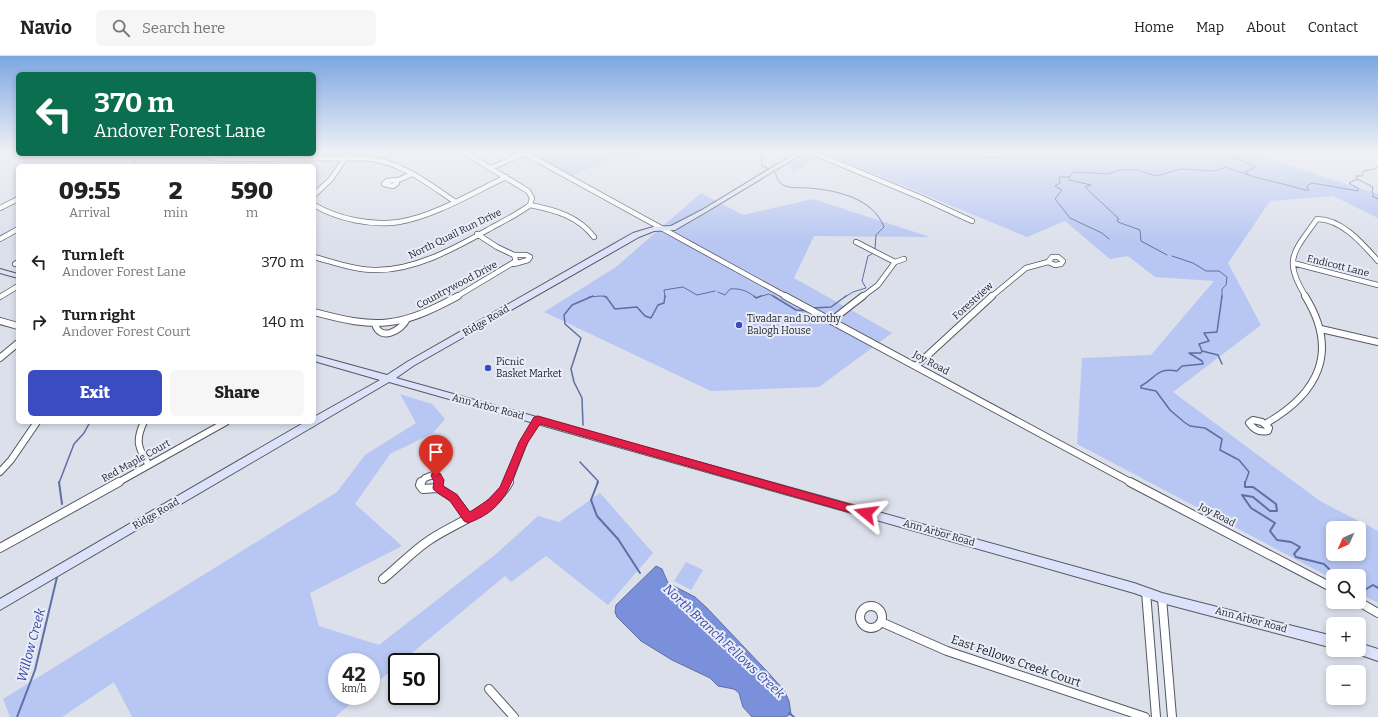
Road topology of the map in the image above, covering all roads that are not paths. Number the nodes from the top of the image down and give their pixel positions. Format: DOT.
graph roads {
  1 [pos="328,182"];
  2 [pos="424,182"];
  3 [pos="495,182"];
  4 [pos="514,182"];
  5 [pos="577,182"];
  6 [pos="753,182"];
  7 [pos="883,182"];
  8 [pos="316,193"];
  9 [pos="16,200"];
  10 [pos="454,201"];
  11 [pos="530,205"];
  12 [pos="316,206"];
  13 [pos="0,208"];
  14 [pos="972,221"];
  15 [pos="660,228"];
  16 [pos="16,230"];
  17 [pos="477,234"];
  18 [pos="594,236"];
  19 [pos="0,239"];
  20 [pos="856,242"];
  21 [pos="514,255"];
  22 [pos="316,258"];
  23 [pos="904,259"];
  24 [pos="1378,261"];
  25 [pos="895,262"];
  26 [pos="1048,262"];
  27 [pos="1293,263"];
  28 [pos="514,264"];
  29 [pos="0,271"];
  30 [pos="16,275"];
  31 [pos="1378,285"];
  32 [pos="16,287"];
  33 [pos="0,297"];
  34 [pos="316,312"];
  35 [pos="407,320"];
  36 [pos="832,320"];
  37 [pos="0,321"];
  38 [pos="375,324"];
  39 [pos="16,325"];
  40 [pos="1321,329"];
  41 [pos="1378,342"];
  42 [pos="16,345"];
  43 [pos="0,358"];
  44 [pos="316,359"];
  45 [pos="916,366"];
  46 [pos="388,379"];
  47 [pos="316,420"];
  48 [pos="538,420"];
  49 [pos="36,424"];
  50 [pos="143,424"];
  51 [pos="222,424"];
  52 [pos="310,424"];
  53 [pos="1265,424"];
  54 [pos="150,465"];
  55 [pos="0,472"];
  56 [pos="438,488"];
  57 [pos="468,518"];
  58 [pos="0,548"];
  59 [pos="383,579"];
  60 [pos="1326,584"];
  61 [pos="1146,592"];
  62 [pos="1162,598"];
  63 [pos="0,605"];
  64 [pos="1366,606"];
  65 [pos="1378,613"];
  66 [pos="881,622"];
  67 [pos="1326,640"];
  68 [pos="1366,651"];
  69 [pos="1378,655"];
  70 [pos="489,689"];
  71 [pos="514,717"];
  72 [pos="1145,717"];
  73 [pos="1156,717"];
  74 [pos="1172,717"];
  1 -- 8 [label="street"];
  2 -- 10 [label="street"];
  3 -- 10 [label="street"];
  4 -- 11 [label="street"];
  5 -- 15 [label="street, Joy Road"];
  6 -- 15 [label="street, Ridge Road"];
  7 -- 14 [label="street"];
  9 -- 13 [label="street"];
  10 -- 12 [label="street"];
  11 -- 17 [label="street, North Quail Run Drive"];
  11 -- 18 [label="street"];
  15 -- 36 [label="street, Joy Road"];
  15 -- 46 [label="street, Ridge Road"];
  16 -- 19 [label="street"];
  17 -- 21 [label="street, Countrywood Drive"];
  17 -- 22 [label="street, North Quail Run Drive"];
  20 -- 25 [label="street"];
  21 -- 28 [label="street"];
  21 -- 28 [label="street, Countrywood Drive"];
  23 -- 25 [label="street"];
  24 -- 27 [label="street, Endicott Lane"];
  25 -- 36 [label="street"];
  26 -- 45 [label="street, Forestview"];
  27 -- 31 [label="street, Endicott Lane"];
  27 -- 40 [label="street"];
  28 -- 35 [label="street, Countrywood Drive"];
  29 -- 30 [label="street"];
  32 -- 33 [label="street"];
  34 -- 38 [label="street, Countrywood Drive"];
  35 -- 38 [label="street, Countrywood Drive"];
  35 -- 38 [label="street, Countrywood Drive"];
  36 -- 45 [label="street, Joy Road"];
  37 -- 39 [label="street"];
  40 -- 41 [label="street"];
  40 -- 53 [label="street"];
  42 -- 43 [label="street"];
  44 -- 46 [label="street, Ann Arbor Road"];
  45 -- 60 [label="street, Joy Road"];
  46 -- 47 [label="street, Ridge Road"];
  46 -- 48 [label="street, Ann Arbor Road"];
  48 -- 57 [label="street"];
  48 -- 61 [label="street, Ann Arbor Road"];
  49 -- 55 [label="street"];
  50 -- 54 [label="street"];
  51 -- 54 [label="street, Red Maple Court"];
  52 -- 63 [label="street, Ridge Road"];
  54 -- 58 [label="street, Red Maple Court"];
  56 -- 57 [label="street"];
  57 -- 59 [label="street"];
  61 -- 62 [label="street, Ann Arbor Road"];
  61 -- 73 [label="street"];
  62 -- 67 [label="street, Ann Arbor Road"];
  62 -- 74 [label="street"];
  64 -- 65 [label="street"];
  66 -- 72 [label="street, East Fellows Creek Court"];
  68 -- 69 [label="street"];
  70 -- 71 [label="street"];
}
